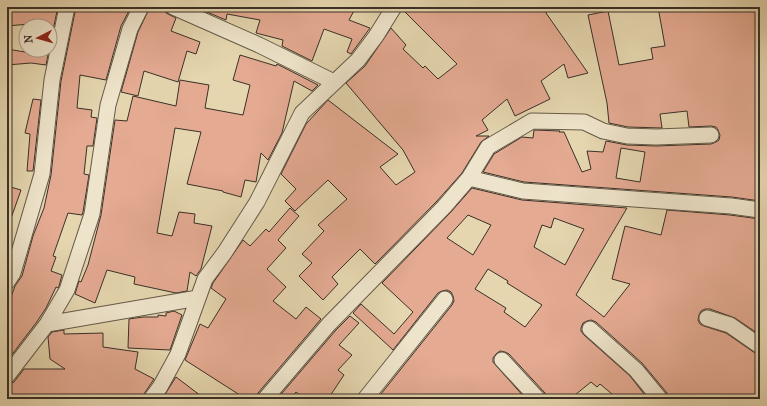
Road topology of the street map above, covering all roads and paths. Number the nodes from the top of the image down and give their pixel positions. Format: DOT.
graph roads {
  1 [pos="67,7"];
  2 [pos="141,7"];
  3 [pos="173,7"];
  4 [pos="394,7"];
  5 [pos="334,82"];
  6 [pos="711,135"];
  7 [pos="469,178"];
  8 [pos="760,210"];
  9 [pos="7,282"];
  10 [pos="198,298"];
  11 [pos="445,299"];
  12 [pos="706,318"];
  13 [pos="47,324"];
  14 [pos="590,329"];
  15 [pos="760,346"];
  16 [pos="502,360"];
  17 [pos="7,376"];
  18 [pos="151,399"];
  19 [pos="265,399"];
  20 [pos="365,399"];
  21 [pos="538,399"];
  22 [pos="660,399"];
  1 -- 9 [label="street"];
  2 -- 13 [label="street"];
  3 -- 5 [label="street"];
  4 -- 5 [label="street"];
  5 -- 10 [label="street"];
  6 -- 7 [label="street"];
  7 -- 8 [label="street"];
  7 -- 19 [label="street"];
  10 -- 13 [label="street"];
  10 -- 18 [label="street"];
  11 -- 20 [label="street"];
  12 -- 15 [label="street"];
  13 -- 17 [label="street"];
  14 -- 22 [label="street"];
  16 -- 21 [label="street"];
}
